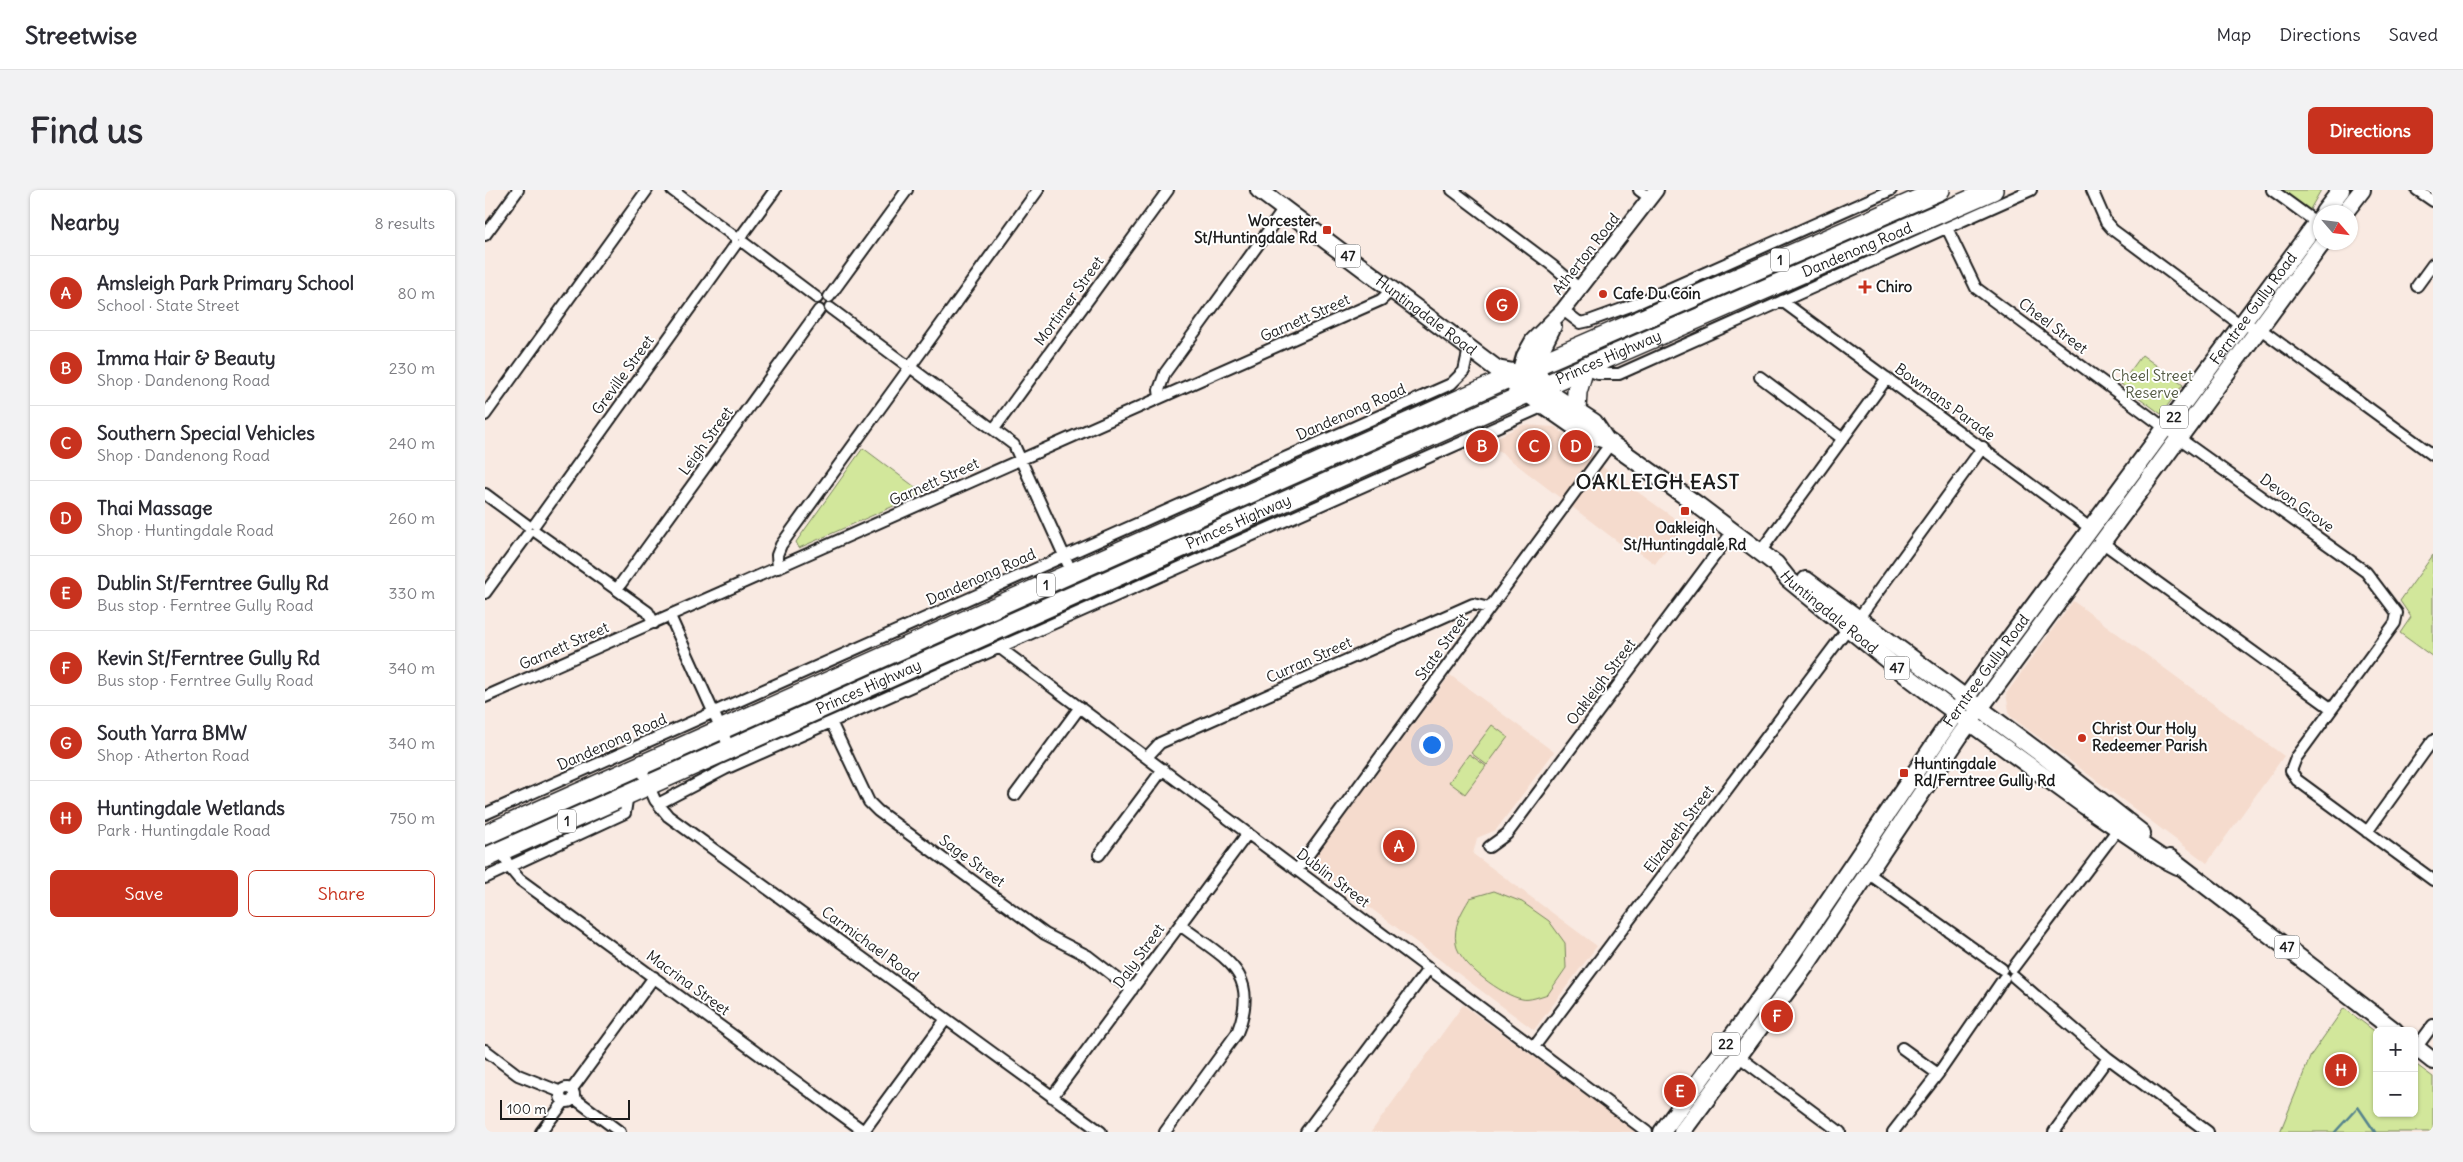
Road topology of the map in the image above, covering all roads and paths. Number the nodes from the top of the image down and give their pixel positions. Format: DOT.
graph roads {
  1 [pos="518,190"];
  2 [pos="647,190"];
  3 [pos="672,190"];
  4 [pos="775,190"];
  5 [pos="907,190"];
  6 [pos="1038,190"];
  7 [pos="1168,190"];
  8 [pos="1259,190"];
  9 [pos="1452,190"];
  10 [pos="1891,190"];
  11 [pos="1940,190"];
  12 [pos="1993,190"];
  13 [pos="2031,190"];
  14 [pos="2092,190"];
  15 [pos="2272,190"];
  16 [pos="2341,190"];
  17 [pos="2362,190"];
  18 [pos="2417,190"];
  19 [pos="1648,193"];
  20 [pos="2433,202"];
  21 [pos="2330,205"];
  22 [pos="2350,205"];
  23 [pos="1284,209"];
  24 [pos="2313,214"];
  25 [pos="2313,227"];
  26 [pos="1947,228"];
  27 [pos="485,236"];
  28 [pos="739,240"];
  29 [pos="2317,250"];
  30 [pos="2433,264"];
  31 [pos="1581,286"];
  32 [pos="2417,286"];
  33 [pos="1393,289"];
  34 [pos="829,297"];
  35 [pos="817,298"];
  36 [pos="1782,301"];
  37 [pos="1633,304"];
  38 [pos="830,308"];
  39 [pos="819,310"];
  40 [pos="1561,312"];
  41 [pos="2241,325"];
  42 [pos="2259,328"];
  43 [pos="1620,329"];
  44 [pos="1469,348"];
  45 [pos="1537,365"];
  46 [pos="910,367"];
  47 [pos="1584,368"];
  48 [pos="1507,374"];
  49 [pos="1760,377"];
  50 [pos="1887,378"];
  51 [pos="1538,396"];
  52 [pos="1161,398"];
  53 [pos="1437,409"];
  54 [pos="1576,410"];
  55 [pos="485,415"];
  56 [pos="1453,428"];
  57 [pos="994,429"];
  58 [pos="2172,432"];
  59 [pos="1843,439"];
  60 [pos="1609,442"];
  61 [pos="1451,447"];
  62 [pos="1983,447"];
  63 [pos="2433,455"];
  64 [pos="1022,460"];
  65 [pos="485,494"];
  66 [pos="532,528"];
  67 [pos="2090,528"];
  68 [pos="1733,531"];
  69 [pos="2103,543"];
  70 [pos="1761,552"];
  71 [pos="1068,565"];
  72 [pos="778,568"];
  73 [pos="1157,568"];
  74 [pos="617,589"];
  75 [pos="485,593"];
  76 [pos="1489,608"];
  77 [pos="669,616"];
  78 [pos="654,623"];
  79 [pos="1853,624"];
  80 [pos="1001,648"];
  81 [pos="485,697"];
  82 [pos="1961,705"];
  83 [pos="1080,707"];
  84 [pos="2332,710"];
  85 [pos="1976,715"];
  86 [pos="716,722"];
  87 [pos="831,722"];
  88 [pos="2433,740"];
  89 [pos="729,749"];
  90 [pos="1147,757"];
  91 [pos="640,766"];
  92 [pos="1163,770"];
  93 [pos="648,785"];
  94 [pos="628,794"];
  95 [pos="1015,795"];
  96 [pos="658,804"];
  97 [pos="485,814"];
  98 [pos="2121,824"];
  99 [pos="2367,832"];
  100 [pos="1248,833"];
  101 [pos="485,835"];
  102 [pos="1489,847"];
  103 [pos="493,854"];
  104 [pos="1099,855"];
  105 [pos="1854,863"];
  106 [pos="510,868"];
  107 [pos="1297,870"];
  108 [pos="1868,873"];
  109 [pos="485,878"];
  110 [pos="2433,880"];
  111 [pos="1180,925"];
  112 [pos="1429,968"];
  113 [pos="2008,973"];
  114 [pos="655,978"];
  115 [pos="1132,990"];
  116 [pos="946,1019"];
  117 [pos="2433,1025"];
  118 [pos="2390,1027"];
  119 [pos="2418,1043"];
  120 [pos="1534,1047"];
  121 [pos="1902,1048"];
  122 [pos="2418,1049"];
  123 [pos="485,1050"];
  124 [pos="1738,1056"];
  125 [pos="2108,1058"];
  126 [pos="2433,1061"];
  127 [pos="1938,1074"];
  128 [pos="573,1094"];
  129 [pos="562,1097"];
  130 [pos="1052,1097"];
  131 [pos="541,1132"];
  132 [pos="620,1132"];
  133 [pos="864,1132"];
  134 [pos="1101,1132"];
  135 [pos="1165,1132"];
  136 [pos="1306,1132"];
  137 [pos="1647,1132"];
  138 [pos="1662,1132"];
  139 [pos="1682,1132"];
  140 [pos="1841,1132"];
  141 [pos="1893,1132"];
  142 [pos="2054,1132"];
  143 [pos="2208,1132"];
  1 -- 27 [label="street"];
  2 -- 55 [label="street"];
  3 -- 28 [label="street"];
  4 -- 28 [label="street, Greville Street"];
  5 -- 34 [label="street"];
  6 -- 46 [label="street"];
  7 -- 57 [label="street, Mortimer Street"];
  8 -- 23 [label="main road, Huntingdale Road / 47"];
  9 -- 31 [label="street"];
  10 -- 37 [label="street"];
  11 -- 43 [label="highway, Princes Highway / 1"];
  12 -- 47 [label="highway, Princes Highway / 1"];
  13 -- 26 [label="street, Dandenong Road"];
  14 -- 41 [label="street"];
  15 -- 24 [label="street"];
  16 -- 21 [label="main road, Ferntree Gully Road / 22"];
  17 -- 22 [label="main road"];
  18 -- 20 [label="street"];
  19 -- 31 [label="street, Atherton Road"];
  23 -- 33 [label="main road, Huntingdale Road / 47"];
  23 -- 52 [label="street"];
  25 -- 41 [label="main road, Ferntree Gully Road / 22"];
  26 -- 36 [label="street, Dandenong Road"];
  26 -- 58 [label="street, Cheel Street"];
  28 -- 35 [label="street"];
  28 -- 66 [label="street, Greville Street"];
  29 -- 42 [label="main road, Ferntree Gully Road / 22"];
  30 -- 32 [label="street"];
  31 -- 40 [label="street, Atherton Road"];
  33 -- 44 [label="main road, Huntingdale Road / 47"];
  33 -- 52 [label="street, Garnett Street"];
  34 -- 35 [label="street"];
  34 -- 38 [label="street"];
  35 -- 39 [label="street"];
  36 -- 47 [label="street, Dandenong Road"];
  36 -- 50 [label="street, Bowmans Parade"];
  37 -- 40 [label="street"];
  37 -- 43 [label="street"];
  38 -- 39 [label="street"];
  38 -- 46 [label="street"];
  39 -- 74 [label="street, Leigh Street"];
  40 -- 45 [label="street, Atherton Road"];
  40 -- 48 [label="street, Atherton Road"];
  41 -- 42 [label="street"];
  41 -- 58 [label="main road, Ferntree Gully Road / 22"];
  42 -- 58 [label="main road, Ferntree Gully Road / 22"];
  42 -- 63 [label="street"];
  43 -- 45 [label="highway, Princes Highway / 1"];
  44 -- 48 [label="main road, Huntingdale Road / 47"];
  44 -- 71 [label="street, Dandenong Road"];
  45 -- 48 [label="highway, Princes Highway / 1"];
  45 -- 51 [label="street"];
  46 -- 57 [label="street"];
  46 -- 72 [label="street"];
  47 -- 51 [label="highway, Princes Highway / 1"];
  47 -- 54 [label="highway"];
  48 -- 51 [label="main road, Huntingdale Road / 47"];
  48 -- 53 [label="highway, Princes Highway / 1"];
  49 -- 59 [label="street"];
  50 -- 59 [label="street"];
  50 -- 62 [label="street, Bowmans Parade"];
  51 -- 54 [label="main road, Huntingdale Road / 47"];
  51 -- 56 [label="highway, Princes Highway / 1"];
  51 -- 60 [label="main road, Huntingdale Road / 47"];
  51 -- 61 [label="street"];
  52 -- 64 [label="street, Garnett Street"];
  53 -- 56 [label="street"];
  53 -- 71 [label="highway, Princes Highway / 1"];
  54 -- 60 [label="main road, Huntingdale Road / 47"];
  56 -- 61 [label="street"];
  56 -- 73 [label="highway, Princes Highway / 1"];
  57 -- 64 [label="street"];
  58 -- 67 [label="main road, Ferntree Gully Road / 22"];
  58 -- 69 [label="main road, Ferntree Gully Road / 22"];
  58 -- 84 [label="street, Devon Grove"];
  59 -- 70 [label="street"];
  60 -- 68 [label="main road, Huntingdale Road / 47"];
  60 -- 76 [label="street, State Street"];
  61 -- 73 [label="street"];
  62 -- 67 [label="street, Bowmans Parade"];
  62 -- 79 [label="street, Elizabeth Street"];
  64 -- 71 [label="street"];
  64 -- 72 [label="street, Garnett Street"];
  65 -- 66 [label="street"];
  66 -- 74 [label="street"];
  66 -- 75 [label="street, Greville Street"];
  67 -- 82 [label="main road, Ferntree Gully Road / 22"];
  68 -- 70 [label="main road, Huntingdale Road / 47"];
  68 -- 102 [label="street, Oakleigh Street"];
  69 -- 84 [label="street"];
  69 -- 85 [label="main road, Ferntree Gully Road / 22"];
  70 -- 79 [label="main road, Huntingdale Road / 47"];
  71 -- 86 [label="highway, Princes Highway / 1"];
  72 -- 77 [label="street, Garnett Street"];
  73 -- 80 [label="street"];
  73 -- 89 [label="highway, Princes Highway / 1"];
  74 -- 78 [label="street"];
  76 -- 90 [label="street, Curran Street"];
  76 -- 107 [label="street, State Street"];
  77 -- 78 [label="street, Garnett Street"];
  77 -- 86 [label="street"];
  78 -- 81 [label="street, Garnett Street"];
  79 -- 82 [label="main road, Huntingdale Road / 47"];
  79 -- 120 [label="street, Elizabeth Street"];
  80 -- 83 [label="street, Dublin Street"];
  80 -- 87 [label="street"];
  82 -- 85 [label="main road, Huntingdale Road / 47"];
  82 -- 105 [label="main road, Ferntree Gully Road / 22"];
  83 -- 90 [label="street, Dublin Street"];
  83 -- 95 [label="street"];
  84 -- 99 [label="street"];
  85 -- 98 [label="main road, Huntingdale Road / 47"];
  85 -- 108 [label="main road, Ferntree Gully Road / 22"];
  86 -- 89 [label="street"];
  86 -- 91 [label="highway, Princes Highway / 1"];
  86 -- 97 [label="street, Dandenong Road"];
  87 -- 96 [label="street"];
  87 -- 115 [label="street, Sage Street"];
  88 -- 99 [label="street"];
  89 -- 93 [label="highway, Princes Highway / 1"];
  90 -- 92 [label="street, Dublin Street"];
  91 -- 93 [label="street, Carmichael Road"];
  91 -- 101 [label="highway, Princes Highway / 1"];
  92 -- 100 [label="street, Dublin Street"];
  92 -- 104 [label="street"];
  93 -- 94 [label="highway, Princes Highway / 1"];
  93 -- 96 [label="street, Carmichael Road"];
  94 -- 103 [label="highway, Princes Highway / 1"];
  94 -- 106 [label="street"];
  96 -- 116 [label="street, Carmichael Road"];
  98 -- 113 [label="street"];
  98 -- 118 [label="main road, Huntingdale Road / 47"];
  99 -- 110 [label="street"];
  100 -- 107 [label="street, Dublin Street"];
  100 -- 111 [label="street, Daly Street"];
  103 -- 106 [label="street, Macrina Street"];
  105 -- 108 [label="street"];
  105 -- 138 [label="main road, Ferntree Gully Road / 22"];
  106 -- 109 [label="street"];
  106 -- 114 [label="street, Macrina Street"];
  107 -- 112 [label="street, Dublin Street"];
  108 -- 113 [label="street"];
  108 -- 124 [label="main road, Ferntree Gully Road / 22"];
  111 -- 115 [label="street, Daly Street"];
  111 -- 135 [label="street"];
  112 -- 120 [label="street, Dublin Street"];
  112 -- 136 [label="street"];
  113 -- 125 [label="street"];
  113 -- 127 [label="street"];
  114 -- 128 [label="street"];
  114 -- 133 [label="street, Macrina Street"];
  115 -- 130 [label="street, Daly Street"];
  116 -- 130 [label="street, Carmichael Road"];
  116 -- 133 [label="street"];
  117 -- 119 [label="street"];
  120 -- 137 [label="street, Dublin Street"];
  121 -- 127 [label="street"];
  122 -- 126 [label="main road"];
  123 -- 129 [label="street"];
  124 -- 139 [label="main road, Ferntree Gully Road / 22"];
  124 -- 140 [label="street"];
  125 -- 142 [label="street"];
  125 -- 143 [label="street"];
  127 -- 141 [label="street"];
  128 -- 129 [label="street"];
  128 -- 132 [label="street"];
  129 -- 131 [label="street"];
  130 -- 134 [label="street, Carmichael Road"];
}
